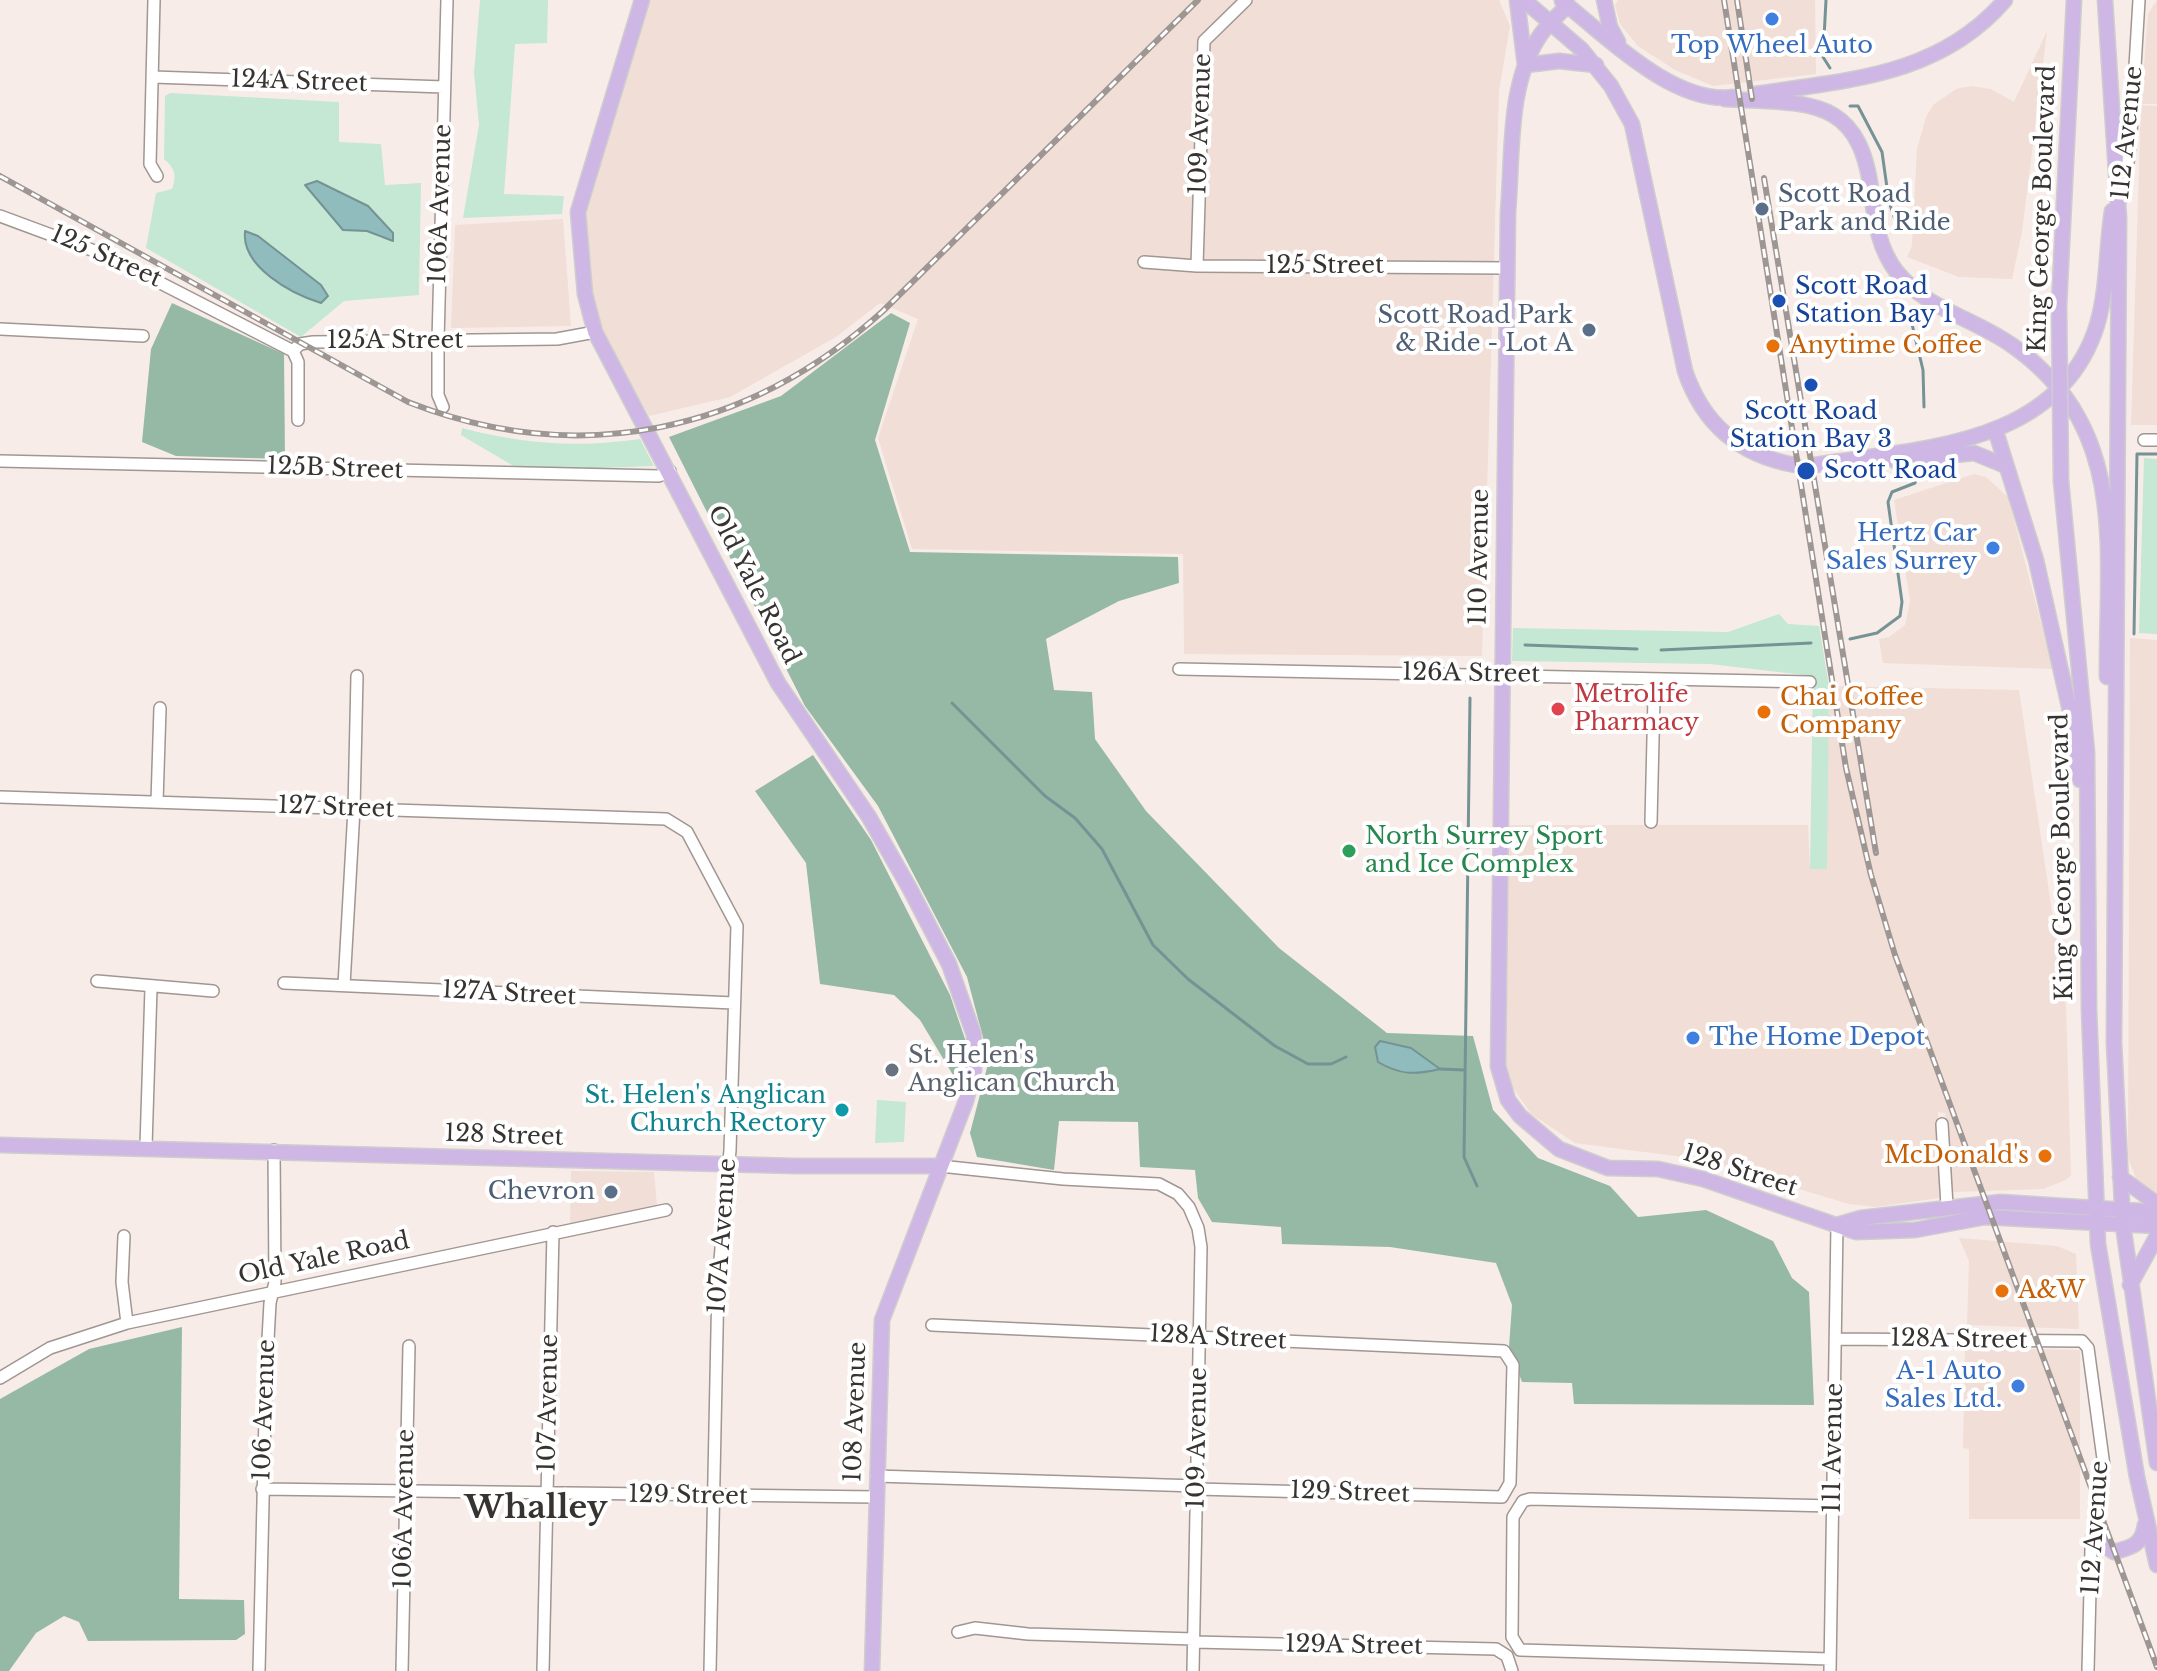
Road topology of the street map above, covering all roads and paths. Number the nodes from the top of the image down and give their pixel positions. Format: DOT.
graph roads {
  1 [pos="154,0"];
  2 [pos="447,0"];
  3 [pos="642,0"];
  4 [pos="1246,0"];
  5 [pos="1517,0"];
  6 [pos="1524,0"];
  7 [pos="1604,0"];
  8 [pos="2005,0"];
  9 [pos="2074,0"];
  10 [pos="2105,0"];
  11 [pos="2139,0"];
  12 [pos="1567,2"];
  13 [pos="1552,22"];
  14 [pos="1620,46"];
  15 [pos="1526,65"];
  16 [pos="1596,65"];
  17 [pos="153,77"];
  18 [pos="444,87"];
  19 [pos="1725,99"];
  20 [pos="157,176"];
  21 [pos="2116,179"];
  22 [pos="0,216"];
  23 [pos="2119,218"];
  24 [pos="1144,262"];
  25 [pos="1197,266"];
  26 [pos="1507,268"];
  27 [pos="209,305"];
  28 [pos="0,329"];
  29 [pos="595,332"];
  30 [pos="143,336"];
  31 [pos="438,341"];
  32 [pos="293,351"];
  33 [pos="2061,388"];
  34 [pos="443,407"];
  35 [pos="298,420"];
  36 [pos="1996,432"];
  37 [pos="0,461"];
  38 [pos="1795,465"];
  39 [pos="2006,466"];
  40 [pos="670,471"];
  41 [pos="1179,669"];
  42 [pos="1500,673"];
  43 [pos="357,676"];
  44 [pos="1647,679"];
  45 [pos="1810,682"];
  46 [pos="160,708"];
  47 [pos="2114,793"];
  48 [pos="0,797"];
  49 [pos="157,802"];
  50 [pos="354,809"];
  51 [pos="2089,816"];
  52 [pos="672,822"];
  53 [pos="1651,822"];
  54 [pos="97,981"];
  55 [pos="284,983"];
  56 [pos="344,985"];
  57 [pos="151,988"];
  58 [pos="213,991"];
  59 [pos="734,1003"];
  60 [pos="1508,1100"];
  61 [pos="1942,1124"];
  62 [pos="0,1145"];
  63 [pos="146,1146"];
  64 [pos="274,1150"];
  65 [pos="728,1163"];
  66 [pos="940,1166"];
  67 [pos="2120,1177"];
  68 [pos="2157,1204"];
  69 [pos="1947,1206"];
  70 [pos="1189,1207"];
  71 [pos="666,1210"];
  72 [pos="2157,1212"];
  73 [pos="2096,1216"];
  74 [pos="2122,1218"];
  75 [pos="1837,1225"];
  76 [pos="2157,1226"];
  77 [pos="553,1232"];
  78 [pos="124,1236"];
  79 [pos="2157,1236"];
  80 [pos="2130,1286"];
  81 [pos="273,1294"];
  82 [pos="127,1323"];
  83 [pos="932,1325"];
  84 [pos="1200,1337"];
  85 [pos="1836,1339"];
  86 [pos="2082,1341"];
  87 [pos="409,1346"];
  88 [pos="0,1378"];
  89 [pos="2157,1463"];
  90 [pos="876,1476"];
  91 [pos="1197,1488"];
  92 [pos="262,1489"];
  93 [pos="405,1491"];
  94 [pos="547,1493"];
  95 [pos="714,1496"];
  96 [pos="875,1497"];
  97 [pos="1502,1497"];
  98 [pos="1833,1506"];
  99 [pos="2145,1521"];
  100 [pos="2093,1537"];
  101 [pos="2157,1565"];
  102 [pos="958,1632"];
  103 [pos="1194,1640"];
  104 [pos="1830,1665"];
  105 [pos="1511,1666"];
  106 [pos="259,1671"];
  107 [pos="402,1671"];
  108 [pos="543,1671"];
  109 [pos="710,1671"];
  110 [pos="872,1671"];
  111 [pos="1193,1671"];
  112 [pos="2088,1671"];
  1 -- 17 [label="street"];
  2 -- 18 [label="street, 106A Avenue"];
  3 -- 29 [label="main road, Old Yale Road"];
  4 -- 25 [label="street, 109 Avenue"];
  5 -- 15 [label="main road"];
  6 -- 13 [label="main road"];
  7 -- 14 [label="main road"];
  8 -- 19 [label="main road"];
  9 -- 51 [label="main road, King George Boulevard, bridge"];
  10 -- 21 [label="main road, King George Boulevard"];
  11 -- 23 [label="street, 112 Avenue"];
  12 -- 13 [label="main road, 110 Avenue"];
  12 -- 14 [label="main road"];
  13 -- 15 [label="main road, 110 Avenue"];
  13 -- 16 [label="main road"];
  14 -- 19 [label="main road"];
  15 -- 16 [label="main road"];
  15 -- 26 [label="main road, 110 Avenue"];
  16 -- 38 [label="main road"];
  17 -- 18 [label="street, 124A Street"];
  17 -- 20 [label="street"];
  18 -- 31 [label="street, 106A Avenue"];
  19 -- 33 [label="main road"];
  21 -- 23 [label="main road, King George Boulevard"];
  21 -- 33 [label="main road"];
  22 -- 27 [label="street, 125 Street"];
  23 -- 47 [label="main road, King George Boulevard"];
  24 -- 25 [label="street, 125 Street"];
  25 -- 26 [label="street, 125 Street"];
  26 -- 42 [label="main road, 110 Avenue"];
  27 -- 32 [label="street, 125A Street"];
  28 -- 30 [label="street"];
  29 -- 31 [label="street, 125A Street"];
  29 -- 40 [label="main road, Old Yale Road"];
  31 -- 32 [label="street, 125A Street"];
  31 -- 34 [label="street, 106A Avenue"];
  32 -- 35 [label="street"];
  33 -- 36 [label="main road"];
  33 -- 47 [label="main road"];
  36 -- 39 [label="main road"];
  36 -- 39 [label="main road"];
  37 -- 40 [label="street, 125B Street"];
  39 -- 51 [label="main road"];
  40 -- 66 [label="main road, Old Yale Road"];
  41 -- 42 [label="street, 126A Street"];
  42 -- 44 [label="street, 126A Street"];
  42 -- 60 [label="main road, 110 Avenue"];
  43 -- 50 [label="street"];
  44 -- 45 [label="street, 126A Street"];
  44 -- 53 [label="street"];
  46 -- 49 [label="street"];
  47 -- 67 [label="main road, King George Boulevard"];
  48 -- 49 [label="street, 127 Street"];
  49 -- 50 [label="street, 127 Street"];
  50 -- 52 [label="street, 127 Street"];
  50 -- 56 [label="street"];
  51 -- 73 [label="main road, King George Boulevard"];
  52 -- 59 [label="street, 107A Avenue"];
  54 -- 57 [label="street"];
  55 -- 56 [label="street, 127A Street"];
  56 -- 59 [label="street, 127A Street"];
  57 -- 58 [label="street"];
  57 -- 63 [label="street"];
  59 -- 65 [label="street, 107A Avenue"];
  60 -- 75 [label="main road, 128 Street"];
  61 -- 69 [label="street"];
  62 -- 63 [label="main road, 128 Street"];
  63 -- 64 [label="main road, 128 Street"];
  64 -- 65 [label="main road, 128 Street"];
  64 -- 81 [label="street, 106 Avenue"];
  65 -- 66 [label="main road, 128 Street"];
  65 -- 95 [label="street, 107A Avenue"];
  66 -- 70 [label="street, 128 Street"];
  66 -- 90 [label="main road, 108 Avenue"];
  67 -- 68 [label="main road"];
  67 -- 74 [label="main road, King George Boulevard"];
  69 -- 73 [label="main road, 128 Street"];
  69 -- 75 [label="main road, 128 Street"];
  70 -- 84 [label="street, 109 Avenue"];
  71 -- 77 [label="street, Old Yale Road"];
  72 -- 74 [label="main road"];
  73 -- 74 [label="main road, 128 Street"];
  73 -- 75 [label="main road, 128 Street"];
  73 -- 99 [label="main road, King George Boulevard"];
  74 -- 76 [label="main road"];
  74 -- 80 [label="main road, King George Boulevard"];
  75 -- 85 [label="street, 111 Avenue"];
  77 -- 81 [label="street, Old Yale Road"];
  77 -- 94 [label="street, 107 Avenue"];
  78 -- 82 [label="street"];
  79 -- 80 [label="main road"];
  80 -- 89 [label="main road, King George Boulevard"];
  81 -- 82 [label="street, Old Yale Road"];
  81 -- 92 [label="street, 106 Avenue"];
  82 -- 88 [label="street, Old Yale Road"];
  83 -- 84 [label="street, 128A Street"];
  84 -- 91 [label="street, 109 Avenue"];
  84 -- 97 [label="street, 128A Street"];
  85 -- 86 [label="street, 128A Street"];
  85 -- 98 [label="street, 111 Avenue"];
  86 -- 100 [label="street, 112 Avenue"];
  87 -- 93 [label="street, 106A Avenue"];
  90 -- 91 [label="street, 129 Street"];
  90 -- 96 [label="main road, 108 Avenue"];
  91 -- 97 [label="street, 129 Street"];
  91 -- 103 [label="street, 109 Avenue"];
  92 -- 93 [label="street, 129 Street"];
  92 -- 106 [label="street, 106 Avenue"];
  93 -- 94 [label="street, 129 Street"];
  93 -- 107 [label="street, 106A Avenue"];
  94 -- 95 [label="street, 129 Street"];
  94 -- 108 [label="street, 107 Avenue"];
  95 -- 96 [label="street, 129 Street"];
  95 -- 109 [label="street, 107A Avenue"];
  96 -- 110 [label="main road, 108 Avenue"];
  98 -- 104 [label="street, 111 Avenue"];
  98 -- 104 [label="street"];
  99 -- 100 [label="main road"];
  99 -- 101 [label="main road, King George Boulevard"];
  100 -- 112 [label="street, 112 Avenue"];
  102 -- 103 [label="street, 129A Street"];
  103 -- 105 [label="street, 129A Street"];
  103 -- 111 [label="street, 109 Avenue"];
}
